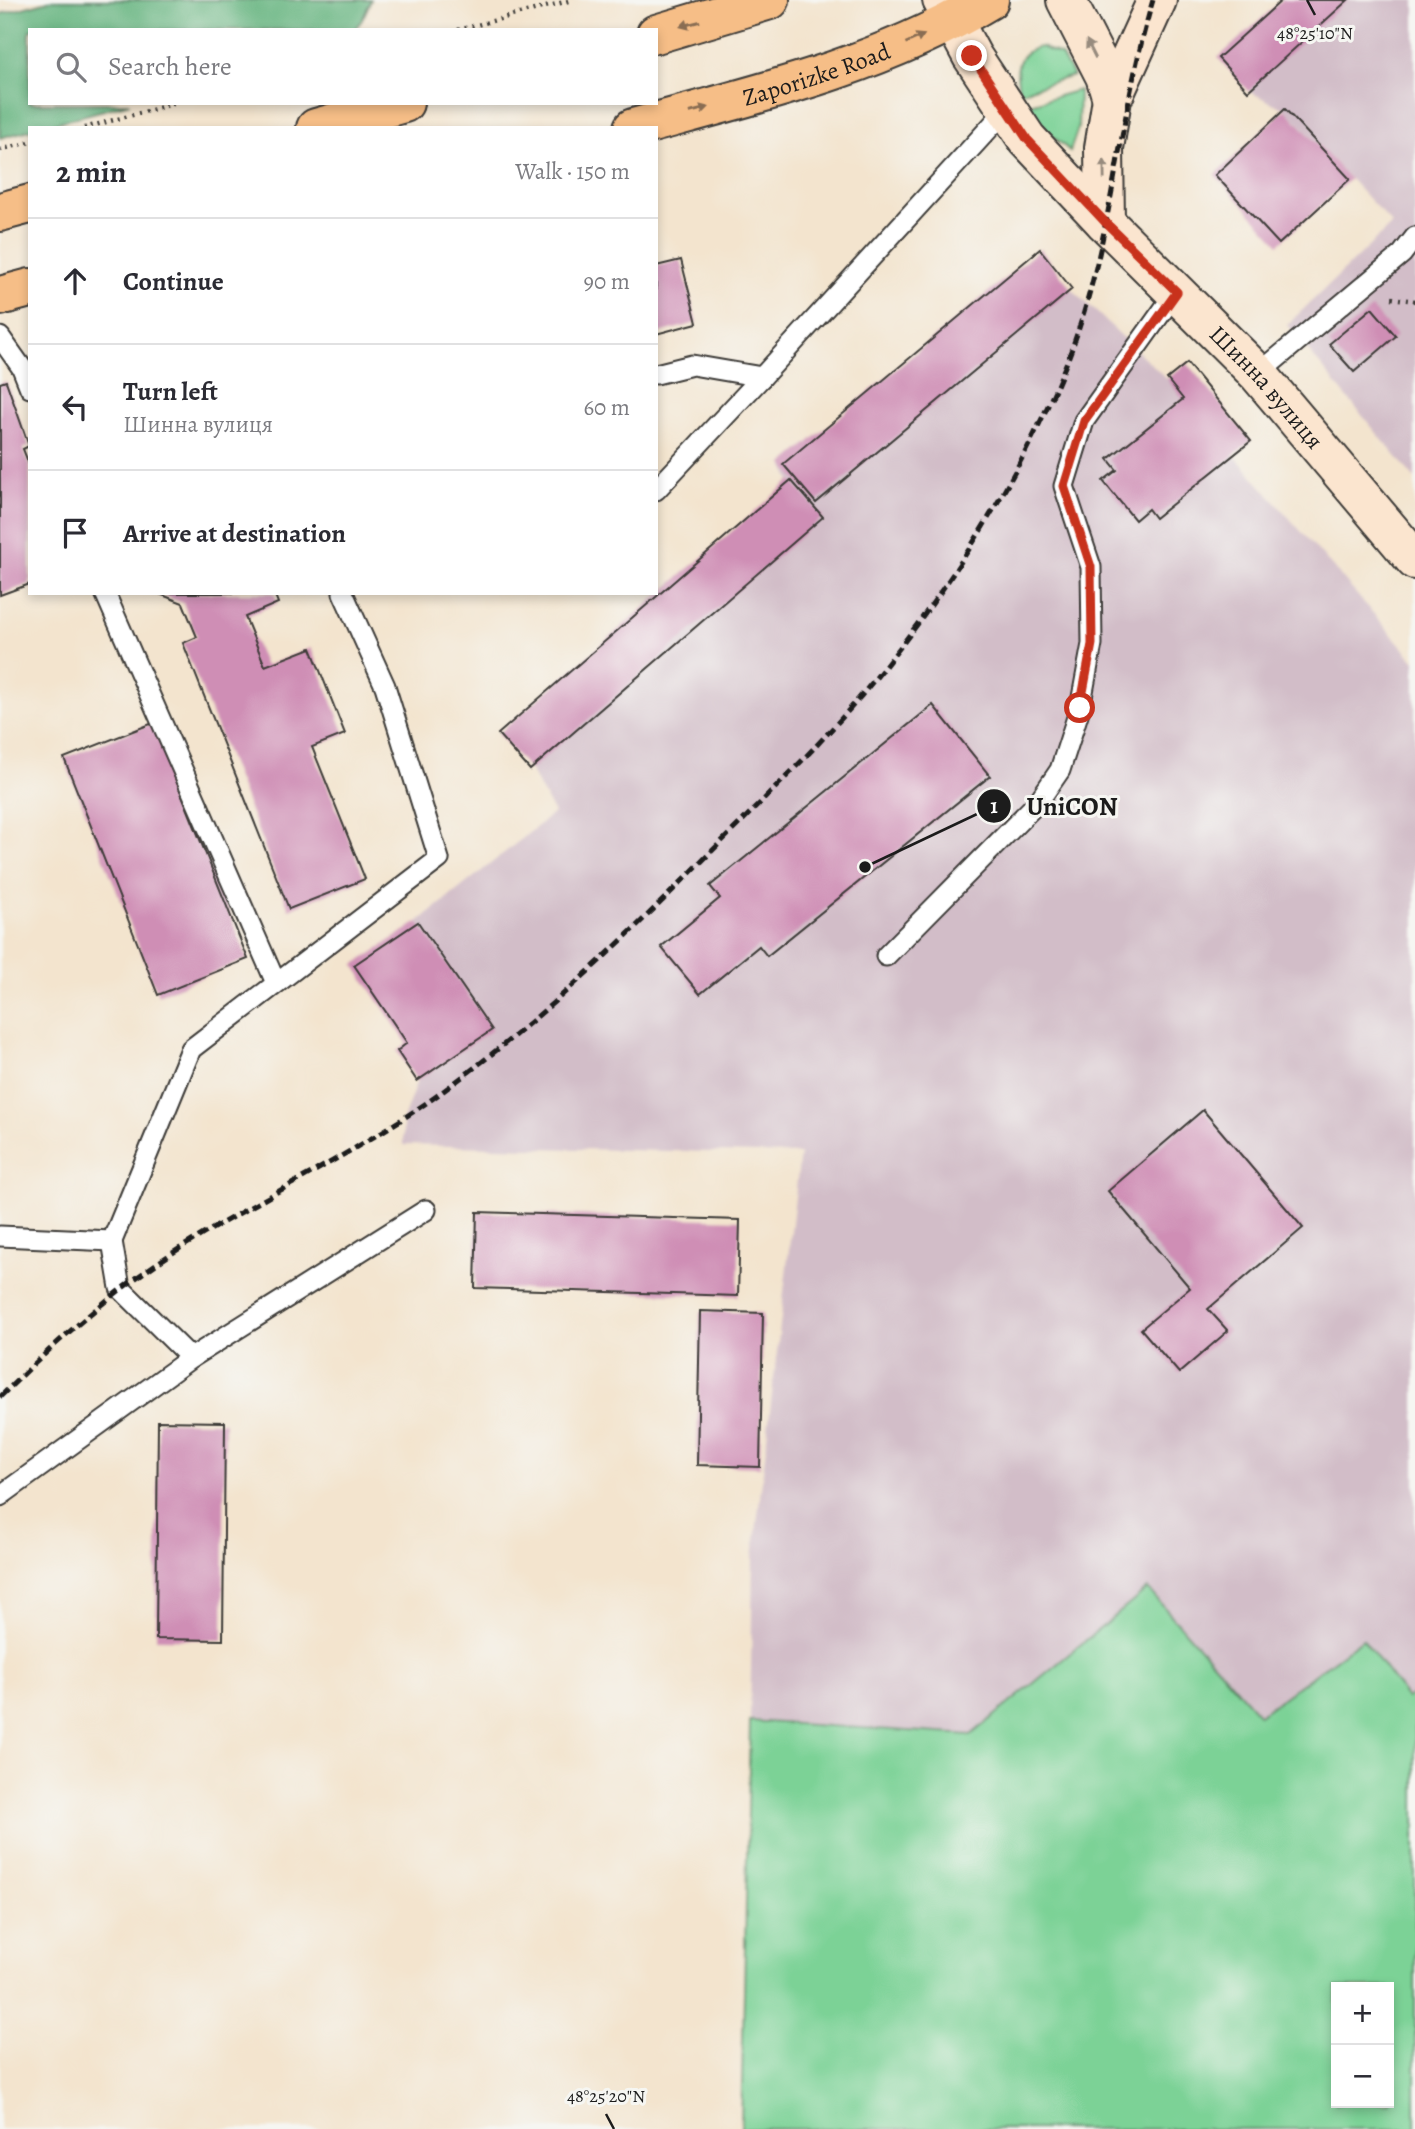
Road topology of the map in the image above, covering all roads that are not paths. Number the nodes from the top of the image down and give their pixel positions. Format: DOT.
graph roads {
  1 [pos="770,0"];
  2 [pos="989,0"];
  3 [pos="1066,0"];
  4 [pos="1157,0"];
  5 [pos="948,11"];
  6 [pos="658,33"];
  7 [pos="1112,99"];
  8 [pos="397,105"];
  9 [pos="1006,110"];
  10 [pos="323,126"];
  11 [pos="640,126"];
  12 [pos="28,205"];
  13 [pos="0,212"];
  14 [pos="1105,222"];
  15 [pos="1415,237"];
  16 [pos="28,289"];
  17 [pos="1177,292"];
  18 [pos="0,296"];
  19 [pos="0,337"];
  20 [pos="658,374"];
  21 [pos="1258,374"];
  22 [pos="762,377"];
  23 [pos="28,383"];
  24 [pos="658,488"];
  25 [pos="1415,560"];
  26 [pos="106,595"];
  27 [pos="343,595"];
  28 [pos="886,956"];
  29 [pos="276,983"];
  30 [pos="426,1210"];
  31 [pos="0,1236"];
  32 [pos="112,1241"];
  33 [pos="191,1358"];
  34 [pos="0,1496"];
  1 -- 6 [label="main road, one-way"];
  2 -- 5 [label="main road, Zaporizke Road"];
  7 -- 3 [label="street, one-way"];
  4 -- 7 [label="street"];
  5 -- 9 [label="street, Шинна вулиця"];
  11 -- 5 [label="main road, Zaporizke Road, one-way"];
  14 -- 7 [label="street, one-way"];
  8 -- 10 [label="main road"];
  9 -- 14 [label="street, Шинна вулиця"];
  9 -- 22 [label="lane"];
  12 -- 13 [label="main road"];
  14 -- 17 [label="street, Шинна вулиця"];
  15 -- 21 [label="lane"];
  16 -- 18 [label="main road"];
  17 -- 21 [label="street, Шинна вулиця"];
  17 -- 28 [label="lane"];
  19 -- 23 [label="lane"];
  20 -- 22 [label="lane"];
  21 -- 25 [label="street, Шинна вулиця"];
  22 -- 24 [label="lane"];
  26 -- 29 [label="lane"];
  27 -- 29 [label="lane"];
  29 -- 32 [label="lane"];
  30 -- 33 [label="lane"];
  31 -- 32 [label="lane"];
  32 -- 33 [label="lane"];
  33 -- 34 [label="lane"];
}
